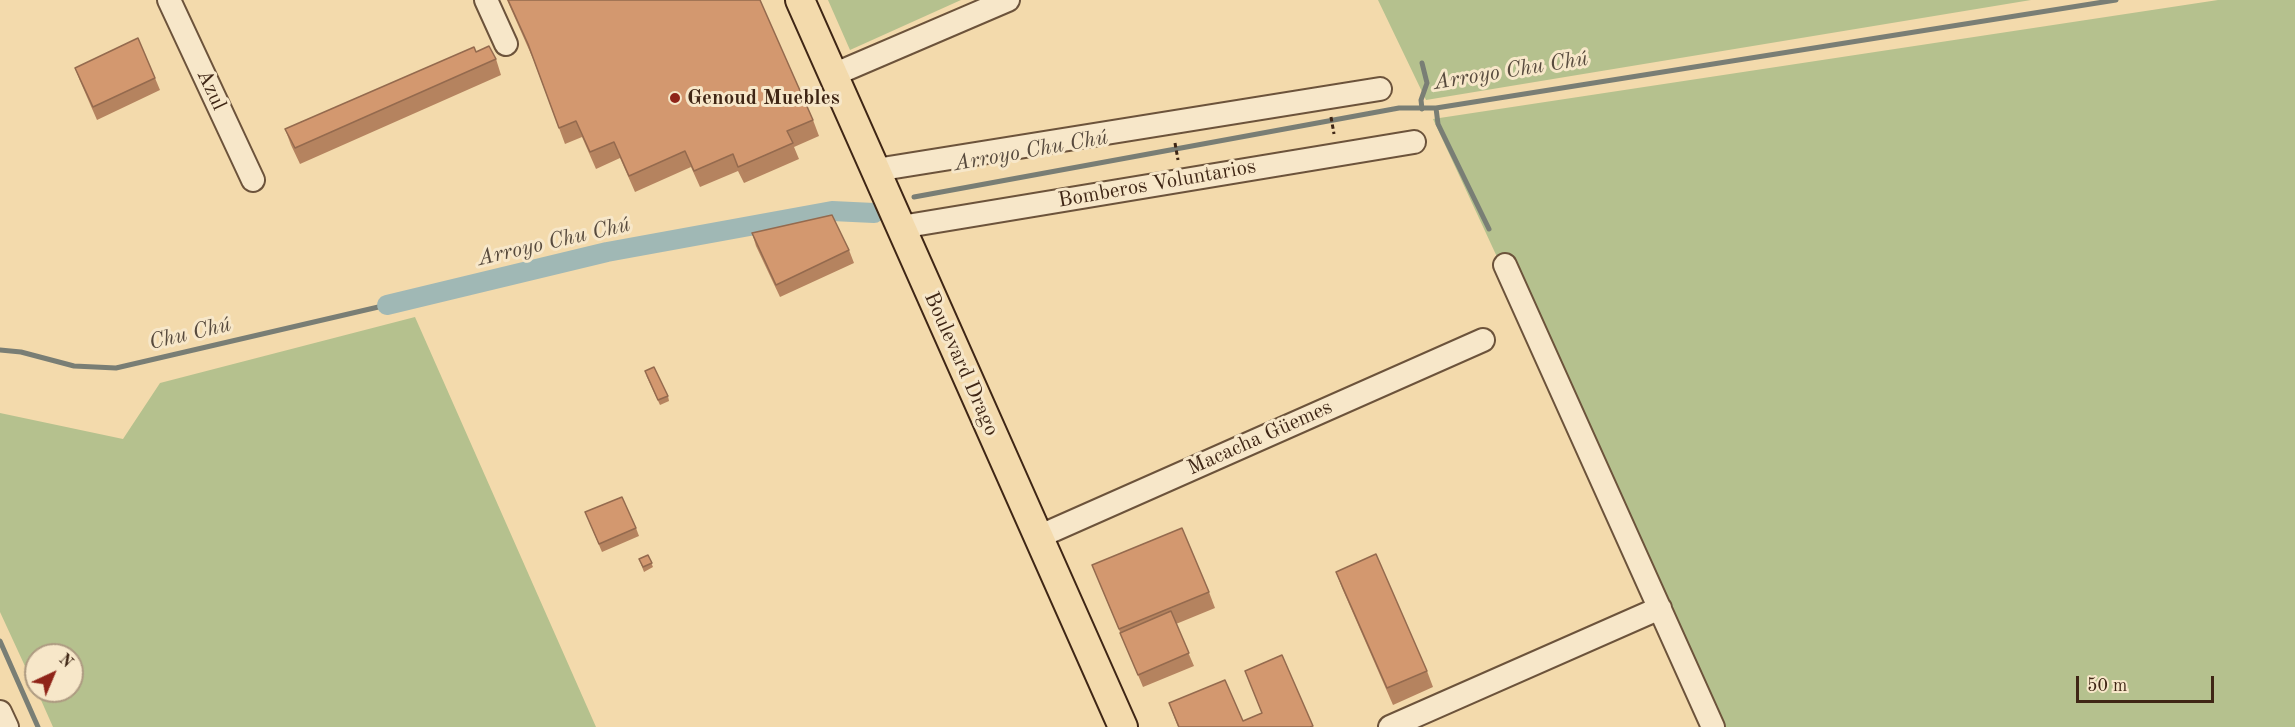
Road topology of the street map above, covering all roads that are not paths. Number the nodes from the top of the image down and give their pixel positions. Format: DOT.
graph roads {
  1 [pos="169,0"];
  2 [pos="486,0"];
  3 [pos="800,0"];
  4 [pos="1008,0"];
  5 [pos="506,44"];
  6 [pos="833,75"];
  7 [pos="1380,89"];
  8 [pos="1413,142"];
  9 [pos="879,178"];
  10 [pos="253,180"];
  11 [pos="899,224"];
  12 [pos="1505,264"];
  13 [pos="1483,340"];
  14 [pos="1038,537"];
  15 [pos="1660,608"];
  16 [pos="0,712"];
  17 [pos="7,727"];
  18 [pos="1123,727"];
  19 [pos="1390,727"];
  20 [pos="1713,727"];
  1 -- 10 [label="street, Azul"];
  2 -- 5 [label="street"];
  3 -- 6 [label="main road, Boulevard Drago"];
  4 -- 6 [label="street"];
  6 -- 9 [label="main road, Boulevard Drago"];
  7 -- 9 [label="street"];
  8 -- 11 [label="street, Bomberos Voluntarios"];
  9 -- 11 [label="main road, Boulevard Drago"];
  11 -- 14 [label="main road, Boulevard Drago"];
  12 -- 15 [label="street"];
  13 -- 14 [label="street, Macacha Güemes"];
  14 -- 18 [label="main road, Boulevard Drago"];
  15 -- 19 [label="street"];
  15 -- 20 [label="street"];
  16 -- 17 [label="street"];
}
